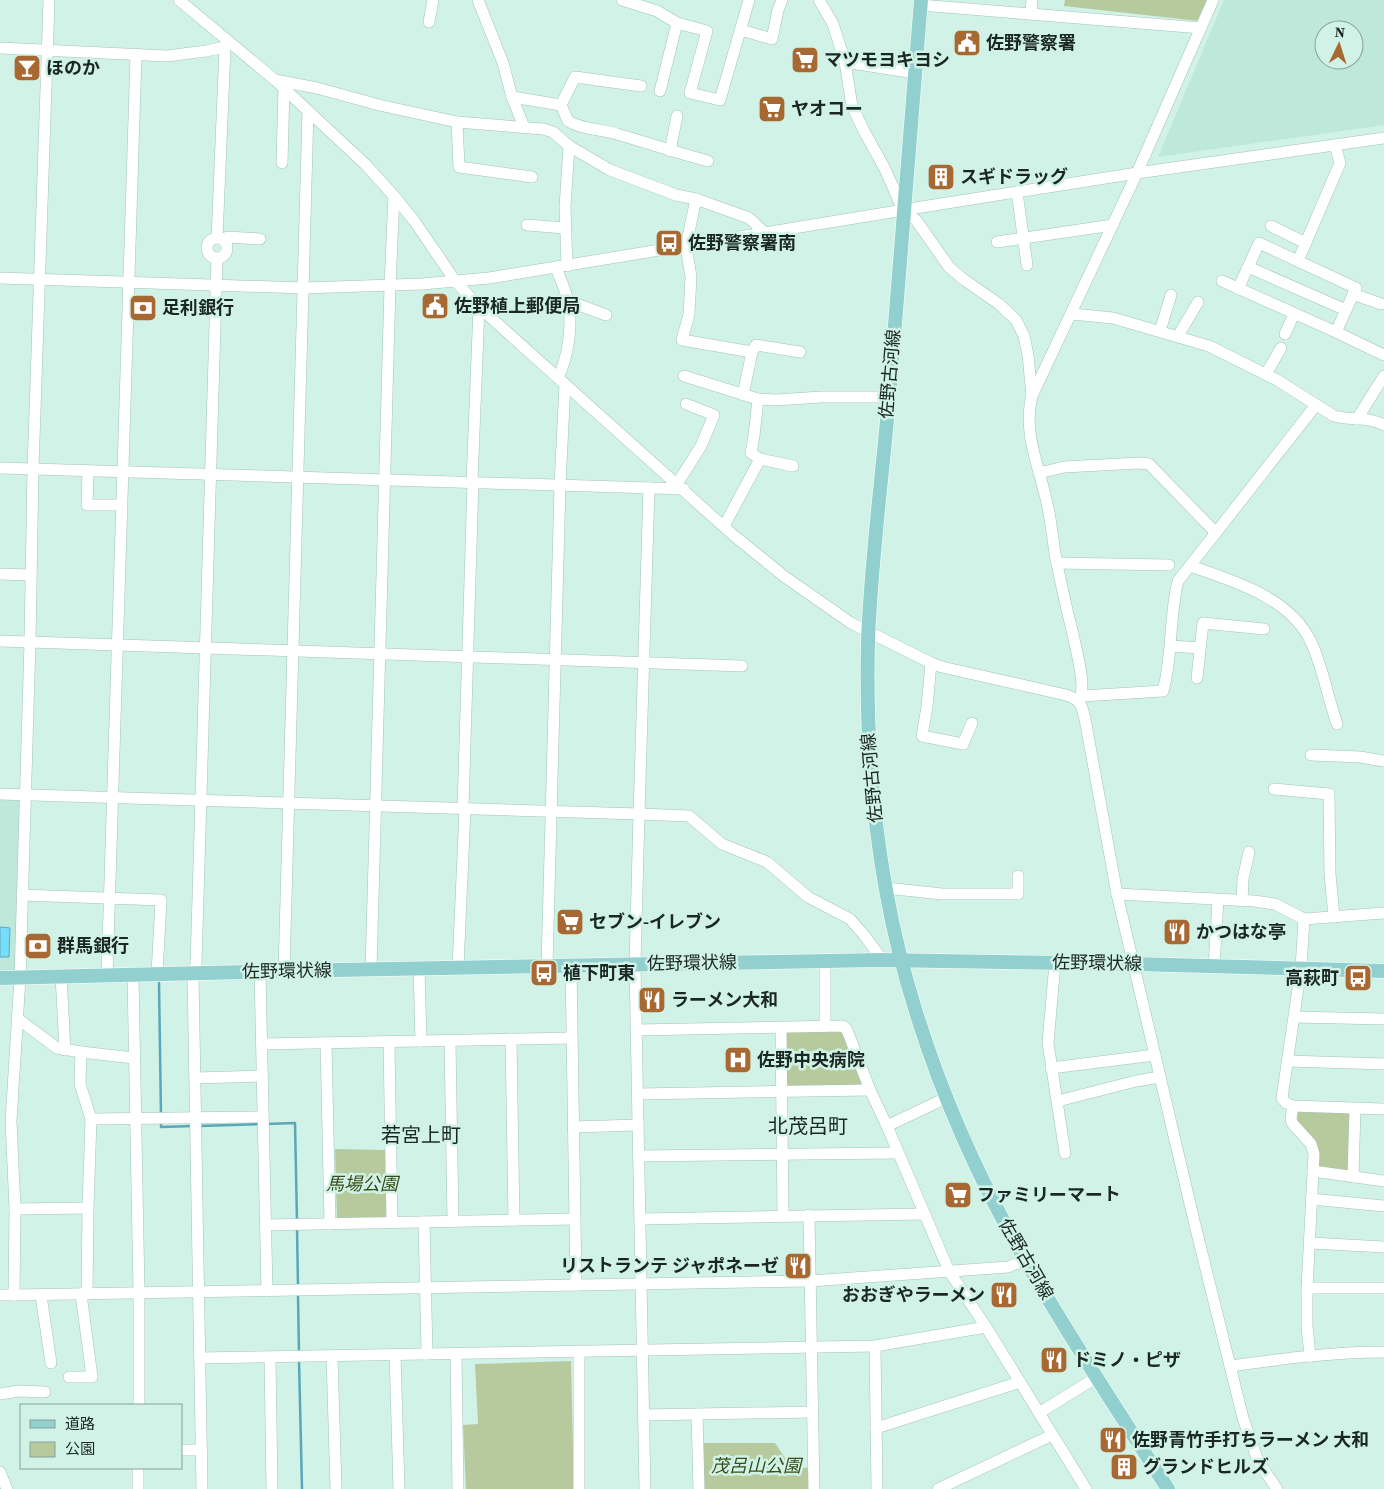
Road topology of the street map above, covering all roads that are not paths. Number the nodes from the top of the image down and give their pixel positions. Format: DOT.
graph roads {
  1 [pos="49,0"];
  2 [pos="179,0"];
  3 [pos="433,0"];
  4 [pos="622,0"];
  5 [pos="737,0"];
  6 [pos="782,0"];
  7 [pos="819,0"];
  8 [pos="1032,0"];
  9 [pos="1213,0"];
  10 [pos="475,1"];
  11 [pos="921,2"];
  12 [pos="748,3"];
  13 [pos="1031,14"];
  14 [pos="429,22"];
  15 [pos="677,23"];
  16 [pos="1201,28"];
  17 [pos="741,30"];
  18 [pos="228,45"];
  19 [pos="0,48"];
  20 [pos="48,51"];
  21 [pos="136,55"];
  22 [pos="845,62"];
  23 [pos="915,73"];
  24 [pos="275,80"];
  25 [pos="640,86"];
  26 [pos="284,88"];
  27 [pos="660,91"];
  28 [pos="512,97"];
  29 [pos="561,105"];
  30 [pos="308,111"];
  31 [pos="677,116"];
  32 [pos="457,122"];
  33 [pos="524,127"];
  34 [pos="1384,138"];
  35 [pos="1335,145"];
  36 [pos="569,146"];
  37 [pos="670,151"];
  38 [pos="708,161"];
  39 [pos="282,163"];
  40 [pos="1137,173"];
  41 [pos="532,177"];
  42 [pos="1017,192"];
  43 [pos="394,196"];
  44 [pos="696,199"];
  45 [pos="903,210"];
  46 [pos="527,224"];
  47 [pos="1113,224"];
  48 [pos="1271,226"];
  49 [pos="565,228"];
  50 [pos="765,232"];
  51 [pos="220,238"];
  52 [pos="1023,238"];
  53 [pos="260,239"];
  54 [pos="997,242"];
  55 [pos="1306,243"];
  56 [pos="686,246"];
  57 [pos="1298,261"];
  58 [pos="1027,266"];
  59 [pos="562,267"];
  60 [pos="1248,267"];
  61 [pos="0,278"];
  62 [pos="39,279"];
  63 [pos="1222,281"];
  64 [pos="456,282"];
  65 [pos="128,283"];
  66 [pos="216,286"];
  67 [pos="390,286"];
  68 [pos="304,288"];
  69 [pos="1238,289"];
  70 [pos="1353,294"];
  71 [pos="1171,295"];
  72 [pos="1198,302"];
  73 [pos="569,304"];
  74 [pos="1380,304"];
  75 [pos="479,307"];
  76 [pos="1346,310"];
  77 [pos="1072,314"];
  78 [pos="1294,314"];
  79 [pos="606,315"];
  80 [pos="1160,331"];
  81 [pos="1336,332"];
  82 [pos="1285,334"];
  83 [pos="1178,336"];
  84 [pos="1281,348"];
  85 [pos="752,352"];
  86 [pos="800,352"];
  87 [pos="1384,356"];
  88 [pos="1266,374"];
  89 [pos="684,376"];
  90 [pos="1384,376"];
  91 [pos="561,381"];
  92 [pos="743,395"];
  93 [pos="1032,396"];
  94 [pos="889,397"];
  95 [pos="758,399"];
  96 [pos="686,404"];
  97 [pos="1316,405"];
  98 [pos="1357,420"];
  99 [pos="1384,425"];
  100 [pos="760,459"];
  101 [pos="793,466"];
  102 [pos="0,468"];
  103 [pos="33,469"];
  104 [pos="88,471"];
  105 [pos="122,471"];
  106 [pos="1039,473"];
  107 [pos="210,474"];
  108 [pos="298,477"];
  109 [pos="385,480"];
  110 [pos="473,482"];
  111 [pos="560,485"];
  112 [pos="681,487"];
  113 [pos="649,488"];
  114 [pos="121,505"];
  115 [pos="724,526"];
  116 [pos="1216,533"];
  117 [pos="1057,563"];
  118 [pos="1169,565"];
  119 [pos="1190,566"];
  120 [pos="0,574"];
  121 [pos="31,574"];
  122 [pos="1264,629"];
  123 [pos="869,633"];
  124 [pos="0,641"];
  125 [pos="30,642"];
  126 [pos="117,645"];
  127 [pos="1172,646"];
  128 [pos="205,648"];
  129 [pos="1200,648"];
  130 [pos="294,651"];
  131 [pos="380,654"];
  132 [pos="468,656"];
  133 [pos="555,659"];
  134 [pos="644,662"];
  135 [pos="931,663"];
  136 [pos="742,666"];
  137 [pos="1197,678"];
  138 [pos="1081,699"];
  139 [pos="972,722"];
  140 [pos="1337,724"];
  141 [pos="1311,755"];
  142 [pos="1384,761"];
  143 [pos="1274,789"];
  144 [pos="0,794"];
  145 [pos="24,795"];
  146 [pos="113,797"];
  147 [pos="201,800"];
  148 [pos="290,802"];
  149 [pos="376,805"];
  150 [pos="464,808"];
  151 [pos="552,811"];
  152 [pos="639,814"];
  153 [pos="1248,852"];
  154 [pos="1018,876"];
  155 [pos="886,888"];
  156 [pos="22,894"];
  157 [pos="1117,894"];
  158 [pos="110,897"];
  159 [pos="1218,900"];
  160 [pos="1242,901"];
  161 [pos="1384,913"];
  162 [pos="1334,917"];
  163 [pos="1304,919"];
  164 [pos="879,960"];
  165 [pos="825,961"];
  166 [pos="902,961"];
  167 [pos="1056,963"];
  168 [pos="635,964"];
  169 [pos="1134,964"];
  170 [pos="547,966"];
  171 [pos="571,966"];
  172 [pos="1214,966"];
  173 [pos="419,968"];
  174 [pos="458,968"];
  175 [pos="1301,968"];
  176 [pos="371,970"];
  177 [pos="284,971"];
  178 [pos="1384,971"];
  179 [pos="260,972"];
  180 [pos="193,973"];
  181 [pos="133,974"];
  182 [pos="157,974"];
  183 [pos="107,975"];
  184 [pos="61,976"];
  185 [pos="0,978"];
  186 [pos="20,978"];
  187 [pos="1294,1017"];
  188 [pos="18,1019"];
  189 [pos="1384,1019"];
  190 [pos="825,1026"];
  191 [pos="781,1028"];
  192 [pos="637,1030"];
  193 [pos="572,1038"];
  194 [pos="511,1039"];
  195 [pos="421,1041"];
  196 [pos="450,1041"];
  197 [pos="389,1042"];
  198 [pos="326,1043"];
  199 [pos="262,1044"];
  200 [pos="65,1050"];
  201 [pos="80,1052"];
  202 [pos="1155,1054"];
  203 [pos="134,1058"];
  204 [pos="1288,1061"];
  205 [pos="1384,1064"];
  206 [pos="1051,1068"];
  207 [pos="262,1076"];
  208 [pos="1160,1077"];
  209 [pos="195,1078"];
  210 [pos="870,1090"];
  211 [pos="782,1092"];
  212 [pos="638,1094"];
  213 [pos="946,1098"];
  214 [pos="1058,1101"];
  215 [pos="1293,1106"];
  216 [pos="1356,1109"];
  217 [pos="1384,1110"];
  218 [pos="263,1117"];
  219 [pos="195,1119"];
  220 [pos="91,1120"];
  221 [pos="137,1120"];
  222 [pos="638,1125"];
  223 [pos="887,1126"];
  224 [pos="573,1128"];
  225 [pos="898,1153"];
  226 [pos="782,1154"];
  227 [pos="1065,1154"];
  228 [pos="639,1156"];
  229 [pos="1313,1171"];
  230 [pos="1353,1177"];
  231 [pos="1384,1181"];
  232 [pos="1311,1199"];
  233 [pos="1384,1206"];
  234 [pos="88,1208"];
  235 [pos="15,1209"];
  236 [pos="924,1214"];
  237 [pos="809,1215"];
  238 [pos="783,1216"];
  239 [pos="576,1218"];
  240 [pos="641,1219"];
  241 [pos="514,1220"];
  242 [pos="453,1221"];
  243 [pos="392,1222"];
  244 [pos="424,1222"];
  245 [pos="330,1224"];
  246 [pos="265,1225"];
  247 [pos="1310,1243"];
  248 [pos="1384,1247"];
  249 [pos="1025,1260"];
  250 [pos="949,1271"];
  251 [pos="810,1281"];
  252 [pos="642,1284"];
  253 [pos="576,1285"];
  254 [pos="426,1287"];
  255 [pos="1308,1288"];
  256 [pos="1384,1288"];
  257 [pos="199,1291"];
  258 [pos="267,1291"];
  259 [pos="139,1293"];
  260 [pos="84,1294"];
  261 [pos="0,1295"];
  262 [pos="14,1295"];
  263 [pos="41,1295"];
  264 [pos="986,1327"];
  265 [pos="875,1346"];
  266 [pos="811,1348"];
  267 [pos="643,1350"];
  268 [pos="579,1351"];
  269 [pos="1384,1352"];
  270 [pos="427,1354"];
  271 [pos="456,1354"];
  272 [pos="395,1355"];
  273 [pos="332,1356"];
  274 [pos="1310,1356"];
  275 [pos="200,1358"];
  276 [pos="270,1358"];
  277 [pos="51,1363"];
  278 [pos="1230,1366"];
  279 [pos="69,1377"];
  280 [pos="1097,1377"];
  281 [pos="1020,1382"];
  282 [pos="45,1392"];
  283 [pos="0,1394"];
  284 [pos="139,1404"];
  285 [pos="812,1412"];
  286 [pos="1039,1413"];
  287 [pos="697,1414"];
  288 [pos="644,1415"];
  289 [pos="876,1428"];
  290 [pos="1052,1435"];
  291 [pos="182,1450"];
  292 [pos="202,1450"];
  293 [pos="138,1469"];
  294 [pos="0,1472"];
  295 [pos="962,1484"];
  296 [pos="7,1489"];
  297 [pos="138,1489"];
  298 [pos="202,1489"];
  299 [pos="272,1489"];
  300 [pos="336,1489"];
  301 [pos="399,1489"];
  302 [pos="458,1489"];
  303 [pos="579,1489"];
  304 [pos="645,1489"];
  305 [pos="699,1489"];
  306 [pos="814,1489"];
  307 [pos="877,1489"];
  308 [pos="938,1489"];
  309 [pos="1086,1489"];
  310 [pos="1168,1489"];
  311 [pos="1277,1489"];
  1 -- 20 [label="street"];
  2 -- 18 [label="street"];
  3 -- 14 [label="street"];
  4 -- 15 [label="street"];
  5 -- 12 [label="street"];
  6 -- 17 [label="street"];
  7 -- 22 [label="street"];
  8 -- 13 [label="street"];
  9 -- 16 [label="street"];
  10 -- 28 [label="street"];
  11 -- 13 [label="street"];
  11 -- 23 [label="main road, 佐野古河線"];
  12 -- 17 [label="street"];
  13 -- 16 [label="street"];
  15 -- 17 [label="street"];
  15 -- 27 [label="street"];
  16 -- 40 [label="street"];
  18 -- 21 [label="street"];
  18 -- 24 [label="street"];
  18 -- 51 [label="street"];
  19 -- 20 [label="street"];
  20 -- 21 [label="street"];
  20 -- 62 [label="street"];
  21 -- 65 [label="street"];
  22 -- 23 [label="street"];
  22 -- 45 [label="street"];
  23 -- 45 [label="main road, 佐野古河線"];
  24 -- 26 [label="street"];
  24 -- 32 [label="street"];
  25 -- 29 [label="street"];
  26 -- 30 [label="street"];
  26 -- 39 [label="street"];
  28 -- 29 [label="street"];
  28 -- 33 [label="street"];
  29 -- 37 [label="street"];
  30 -- 43 [label="street"];
  30 -- 68 [label="street"];
  31 -- 37 [label="street"];
  32 -- 33 [label="street"];
  32 -- 41 [label="street"];
  33 -- 36 [label="street"];
  34 -- 35 [label="street"];
  35 -- 40 [label="street"];
  35 -- 55 [label="street"];
  36 -- 44 [label="street"];
  36 -- 49 [label="street"];
  37 -- 38 [label="street"];
  40 -- 42 [label="street"];
  40 -- 47 [label="street"];
  42 -- 45 [label="street"];
  42 -- 52 [label="street"];
  43 -- 64 [label="street"];
  43 -- 67 [label="street"];
  44 -- 50 [label="street"];
  44 -- 56 [label="street"];
  45 -- 50 [label="street"];
  45 -- 93 [label="street"];
  45 -- 94 [label="main road, 佐野古河線"];
  46 -- 49 [label="street"];
  47 -- 52 [label="street"];
  47 -- 77 [label="street"];
  48 -- 55 [label="street"];
  49 -- 59 [label="street"];
  50 -- 56 [label="street"];
  51 -- 53 [label="street"];
  51 -- 66 [label="street"];
  52 -- 54 [label="street"];
  52 -- 58 [label="street"];
  55 -- 57 [label="street"];
  56 -- 59 [label="street"];
  56 -- 85 [label="street"];
  57 -- 60 [label="street"];
  57 -- 70 [label="street"];
  59 -- 64 [label="street"];
  59 -- 73 [label="street"];
  60 -- 69 [label="street"];
  60 -- 76 [label="street"];
  61 -- 62 [label="street"];
  62 -- 65 [label="street"];
  62 -- 103 [label="street"];
  63 -- 69 [label="street"];
  64 -- 67 [label="street"];
  64 -- 75 [label="street"];
  65 -- 66 [label="street"];
  65 -- 105 [label="street"];
  66 -- 68 [label="street"];
  66 -- 107 [label="street"];
  67 -- 68 [label="street"];
  67 -- 109 [label="street"];
  68 -- 108 [label="street"];
  69 -- 78 [label="street"];
  70 -- 74 [label="street"];
  70 -- 76 [label="street"];
  71 -- 80 [label="street"];
  72 -- 83 [label="street"];
  73 -- 79 [label="street"];
  73 -- 91 [label="street"];
  75 -- 91 [label="street"];
  75 -- 110 [label="street"];
  76 -- 81 [label="street"];
  77 -- 80 [label="street"];
  77 -- 93 [label="street"];
  78 -- 81 [label="street"];
  78 -- 82 [label="street"];
  80 -- 83 [label="street"];
  81 -- 87 [label="street"];
  83 -- 88 [label="street"];
  84 -- 88 [label="street"];
  85 -- 86 [label="street"];
  85 -- 92 [label="street"];
  88 -- 97 [label="street"];
  89 -- 92 [label="street"];
  90 -- 98 [label="street"];
  91 -- 111 [label="street"];
  91 -- 112 [label="street"];
  92 -- 95 [label="street"];
  93 -- 106 [label="street"];
  94 -- 95 [label="street"];
  94 -- 123 [label="main road, 佐野古河線"];
  95 -- 100 [label="street"];
  96 -- 112 [label="street"];
  97 -- 98 [label="street"];
  97 -- 116 [label="street"];
  98 -- 99 [label="street"];
  100 -- 101 [label="street"];
  100 -- 115 [label="street"];
  102 -- 103 [label="street"];
  103 -- 104 [label="street"];
  103 -- 121 [label="street"];
  104 -- 105 [label="street"];
  104 -- 114 [label="street"];
  105 -- 107 [label="street"];
  105 -- 114 [label="street"];
  106 -- 116 [label="street"];
  106 -- 117 [label="street"];
  107 -- 108 [label="street"];
  107 -- 128 [label="street"];
  108 -- 109 [label="street"];
  108 -- 130 [label="street"];
  109 -- 110 [label="street"];
  109 -- 131 [label="street"];
  110 -- 111 [label="street"];
  110 -- 132 [label="street"];
  111 -- 113 [label="street"];
  111 -- 133 [label="street"];
  112 -- 113 [label="street"];
  112 -- 115 [label="street"];
  113 -- 134 [label="street"];
  114 -- 126 [label="street"];
  115 -- 123 [label="street"];
  116 -- 119 [label="street"];
  117 -- 118 [label="street"];
  117 -- 138 [label="street"];
  119 -- 127 [label="street"];
  119 -- 140 [label="street"];
  120 -- 121 [label="street"];
  121 -- 125 [label="street"];
  122 -- 129 [label="street"];
  123 -- 135 [label="street"];
  123 -- 155 [label="main road, 佐野古河線"];
  124 -- 125 [label="street"];
  125 -- 126 [label="street"];
  125 -- 145 [label="street"];
  126 -- 128 [label="street"];
  126 -- 146 [label="street"];
  127 -- 129 [label="street"];
  127 -- 138 [label="street"];
  128 -- 130 [label="street"];
  128 -- 147 [label="street"];
  129 -- 137 [label="street"];
  130 -- 131 [label="street"];
  130 -- 148 [label="street"];
  131 -- 132 [label="street"];
  131 -- 149 [label="street"];
  132 -- 133 [label="street"];
  132 -- 150 [label="street"];
  133 -- 134 [label="street"];
  133 -- 151 [label="street"];
  134 -- 136 [label="street"];
  134 -- 152 [label="street"];
  135 -- 138 [label="street"];
  135 -- 139 [label="street"];
  138 -- 157 [label="street"];
  141 -- 142 [label="street"];
  143 -- 162 [label="street"];
  144 -- 145 [label="street"];
  145 -- 146 [label="street"];
  145 -- 156 [label="street"];
  146 -- 147 [label="street"];
  146 -- 158 [label="street"];
  147 -- 148 [label="street"];
  147 -- 180 [label="street"];
  148 -- 149 [label="street"];
  148 -- 177 [label="street"];
  149 -- 150 [label="street"];
  149 -- 176 [label="street"];
  150 -- 151 [label="street"];
  150 -- 174 [label="street"];
  151 -- 152 [label="street"];
  151 -- 170 [label="street"];
  152 -- 164 [label="street"];
  152 -- 168 [label="street"];
  153 -- 160 [label="street"];
  154 -- 155 [label="street"];
  155 -- 166 [label="main road, 佐野古河線"];
  156 -- 158 [label="street"];
  156 -- 186 [label="street"];
  157 -- 159 [label="street"];
  157 -- 169 [label="street"];
  158 -- 182 [label="street"];
  158 -- 183 [label="street"];
  159 -- 160 [label="street"];
  159 -- 172 [label="street"];
  160 -- 163 [label="street"];
  161 -- 162 [label="street"];
  162 -- 163 [label="street"];
  163 -- 175 [label="street"];
  164 -- 165 [label="main road, 佐野環状線"];
  164 -- 166 [label="main road, 佐野環状線"];
  165 -- 168 [label="main road, 佐野環状線"];
  165 -- 190 [label="street"];
  166 -- 167 [label="main road, 佐野環状線"];
  166 -- 213 [label="main road, 佐野古河線"];
  167 -- 169 [label="main road, 佐野環状線"];
  167 -- 206 [label="street"];
  168 -- 171 [label="main road, 佐野環状線"];
  168 -- 192 [label="street"];
  169 -- 172 [label="main road, 佐野環状線"];
  169 -- 202 [label="street"];
  170 -- 171 [label="main road, 佐野環状線"];
  170 -- 174 [label="main road, 佐野環状線"];
  171 -- 193 [label="street"];
  172 -- 175 [label="main road, 佐野環状線"];
  173 -- 174 [label="main road, 佐野環状線"];
  173 -- 176 [label="main road, 佐野環状線"];
  173 -- 195 [label="street"];
  175 -- 178 [label="main road, 佐野環状線"];
  175 -- 187 [label="street"];
  176 -- 177 [label="main road, 佐野環状線"];
  177 -- 179 [label="main road, 佐野環状線"];
  179 -- 180 [label="main road, 佐野環状線"];
  179 -- 199 [label="street"];
  180 -- 182 [label="main road, 佐野環状線"];
  180 -- 209 [label="street"];
  181 -- 182 [label="main road, 佐野環状線"];
  181 -- 183 [label="main road, 佐野環状線"];
  181 -- 203 [label="street"];
  183 -- 184 [label="main road, 佐野環状線"];
  184 -- 186 [label="main road, 佐野環状線"];
  184 -- 200 [label="street"];
  185 -- 186 [label="main road, 佐野環状線"];
  186 -- 188 [label="street"];
  187 -- 189 [label="street"];
  187 -- 204 [label="street"];
  188 -- 200 [label="street"];
  188 -- 235 [label="street"];
  190 -- 191 [label="street"];
  190 -- 210 [label="street"];
  191 -- 192 [label="street"];
  191 -- 211 [label="street"];
  192 -- 212 [label="street"];
  193 -- 194 [label="street"];
  193 -- 224 [label="street"];
  194 -- 196 [label="street"];
  194 -- 241 [label="street"];
  195 -- 196 [label="street"];
  195 -- 197 [label="street"];
  196 -- 242 [label="street"];
  197 -- 198 [label="street"];
  197 -- 243 [label="street"];
  198 -- 199 [label="street"];
  198 -- 245 [label="street"];
  199 -- 207 [label="street"];
  200 -- 201 [label="street"];
  201 -- 203 [label="street"];
  201 -- 220 [label="street"];
  202 -- 206 [label="street"];
  202 -- 208 [label="street"];
  203 -- 221 [label="street"];
  204 -- 205 [label="street"];
  204 -- 215 [label="street"];
  206 -- 214 [label="street"];
  207 -- 209 [label="street"];
  207 -- 218 [label="street"];
  208 -- 214 [label="street"];
  208 -- 278 [label="street"];
  209 -- 219 [label="street"];
  210 -- 211 [label="street"];
  210 -- 223 [label="street"];
  211 -- 212 [label="street"];
  211 -- 226 [label="street"];
  212 -- 222 [label="street"];
  213 -- 223 [label="street"];
  213 -- 249 [label="main road, 佐野古河線"];
  214 -- 227 [label="street"];
  215 -- 216 [label="street"];
  215 -- 229 [label="street"];
  216 -- 217 [label="street"];
  216 -- 230 [label="street"];
  218 -- 219 [label="street"];
  218 -- 246 [label="street"];
  219 -- 221 [label="street"];
  219 -- 257 [label="street"];
  220 -- 221 [label="street"];
  220 -- 234 [label="street"];
  221 -- 259 [label="street"];
  222 -- 224 [label="street"];
  222 -- 228 [label="street"];
  223 -- 225 [label="street"];
  224 -- 239 [label="street"];
  225 -- 226 [label="street"];
  225 -- 236 [label="street"];
  226 -- 228 [label="street"];
  226 -- 238 [label="street"];
  228 -- 240 [label="street"];
  229 -- 230 [label="street"];
  229 -- 232 [label="street"];
  230 -- 231 [label="street"];
  232 -- 233 [label="street"];
  232 -- 247 [label="street"];
  234 -- 235 [label="street"];
  234 -- 260 [label="street"];
  235 -- 262 [label="street"];
  236 -- 237 [label="street"];
  236 -- 250 [label="street"];
  237 -- 238 [label="street"];
  237 -- 251 [label="street"];
  238 -- 240 [label="street"];
  239 -- 241 [label="street"];
  239 -- 253 [label="street"];
  240 -- 252 [label="street"];
  241 -- 242 [label="street"];
  242 -- 244 [label="street"];
  243 -- 244 [label="street"];
  243 -- 245 [label="street"];
  244 -- 254 [label="street"];
  245 -- 246 [label="street"];
  246 -- 258 [label="street"];
  247 -- 248 [label="street"];
  247 -- 255 [label="street"];
  249 -- 250 [label="street"];
  249 -- 280 [label="main road, 佐野古河線"];
  250 -- 251 [label="street"];
  250 -- 264 [label="street"];
  251 -- 252 [label="street"];
  251 -- 266 [label="street"];
  252 -- 253 [label="street"];
  252 -- 267 [label="street"];
  253 -- 254 [label="street"];
  254 -- 258 [label="street"];
  254 -- 270 [label="street"];
  255 -- 256 [label="street"];
  255 -- 274 [label="street"];
  257 -- 258 [label="street"];
  257 -- 259 [label="street"];
  257 -- 275 [label="street"];
  259 -- 260 [label="street"];
  259 -- 284 [label="street"];
  260 -- 263 [label="street"];
  260 -- 279 [label="street"];
  261 -- 262 [label="street"];
  262 -- 263 [label="street"];
  263 -- 277 [label="street"];
  264 -- 265 [label="street"];
  264 -- 281 [label="street"];
  265 -- 266 [label="street"];
  265 -- 289 [label="street"];
  266 -- 267 [label="street"];
  266 -- 285 [label="street"];
  267 -- 268 [label="street"];
  267 -- 288 [label="street"];
  268 -- 271 [label="street"];
  268 -- 303 [label="street"];
  269 -- 274 [label="street"];
  270 -- 271 [label="street"];
  270 -- 272 [label="street"];
  271 -- 302 [label="street"];
  272 -- 273 [label="street"];
  272 -- 301 [label="street"];
  273 -- 276 [label="street"];
  273 -- 300 [label="street"];
  274 -- 278 [label="street"];
  275 -- 276 [label="street"];
  275 -- 292 [label="street"];
  276 -- 299 [label="street"];
  278 -- 311 [label="street"];
  280 -- 286 [label="street"];
  280 -- 310 [label="main road, 佐野古河線"];
  281 -- 286 [label="street"];
  281 -- 289 [label="street"];
  282 -- 283 [label="street"];
  285 -- 287 [label="street"];
  285 -- 306 [label="street"];
  286 -- 290 [label="street"];
  287 -- 288 [label="street"];
  287 -- 305 [label="street"];
  288 -- 304 [label="street"];
  289 -- 307 [label="street"];
  290 -- 295 [label="street"];
  290 -- 309 [label="street"];
  291 -- 292 [label="street"];
  292 -- 298 [label="street"];
  293 -- 297 [label="street"];
  294 -- 296 [label="street"];
  295 -- 308 [label="street"];
}
